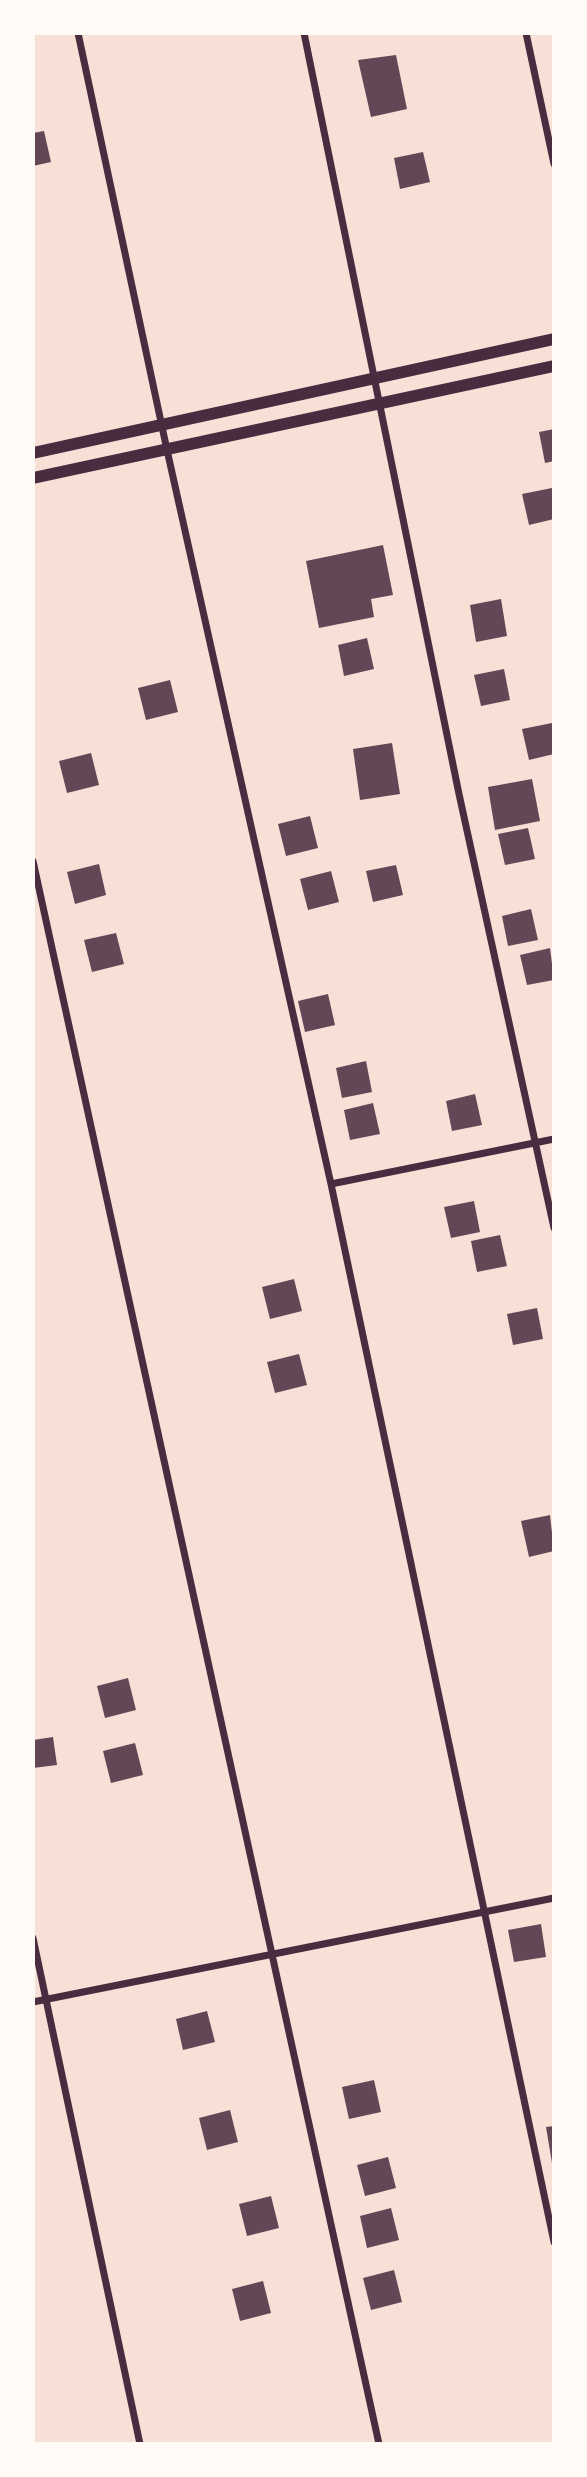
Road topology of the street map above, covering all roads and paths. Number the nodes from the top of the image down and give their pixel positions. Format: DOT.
graph roads {
  1 [pos="78,33"];
  2 [pos="304,33"];
  3 [pos="526,33"];
  4 [pos="554,164"];
  5 [pos="554,339"];
  6 [pos="554,366"];
  7 [pos="374,378"];
  8 [pos="379,403"];
  9 [pos="162,426"];
  10 [pos="167,450"];
  11 [pos="33,453"];
  12 [pos="33,478"];
  13 [pos="33,861"];
  14 [pos="554,1139"];
  15 [pos="537,1142"];
  16 [pos="331,1184"];
  17 [pos="554,1228"];
  18 [pos="554,1898"];
  19 [pos="485,1914"];
  20 [pos="33,1938"];
  21 [pos="274,1954"];
  22 [pos="47,2000"];
  23 [pos="33,2002"];
  24 [pos="554,2242"];
  25 [pos="140,2444"];
  26 [pos="379,2444"];
  1 -- 9 [label="street"];
  2 -- 7 [label="street"];
  3 -- 4 [label="street"];
  5 -- 7 [label="street"];
  6 -- 8 [label="street"];
  7 -- 8 [label="street"];
  7 -- 9 [label="street"];
  8 -- 10 [label="street"];
  8 -- 15 [label="street"];
  9 -- 10 [label="street"];
  9 -- 11 [label="street"];
  10 -- 12 [label="street"];
  10 -- 16 [label="street"];
  13 -- 21 [label="street"];
  14 -- 15 [label="street"];
  15 -- 16 [label="street"];
  15 -- 17 [label="street"];
  16 -- 19 [label="street"];
  18 -- 19 [label="street"];
  19 -- 21 [label="street"];
  19 -- 24 [label="street"];
  20 -- 22 [label="street"];
  21 -- 22 [label="street"];
  21 -- 26 [label="street"];
  22 -- 23 [label="street"];
  22 -- 25 [label="street"];
}
